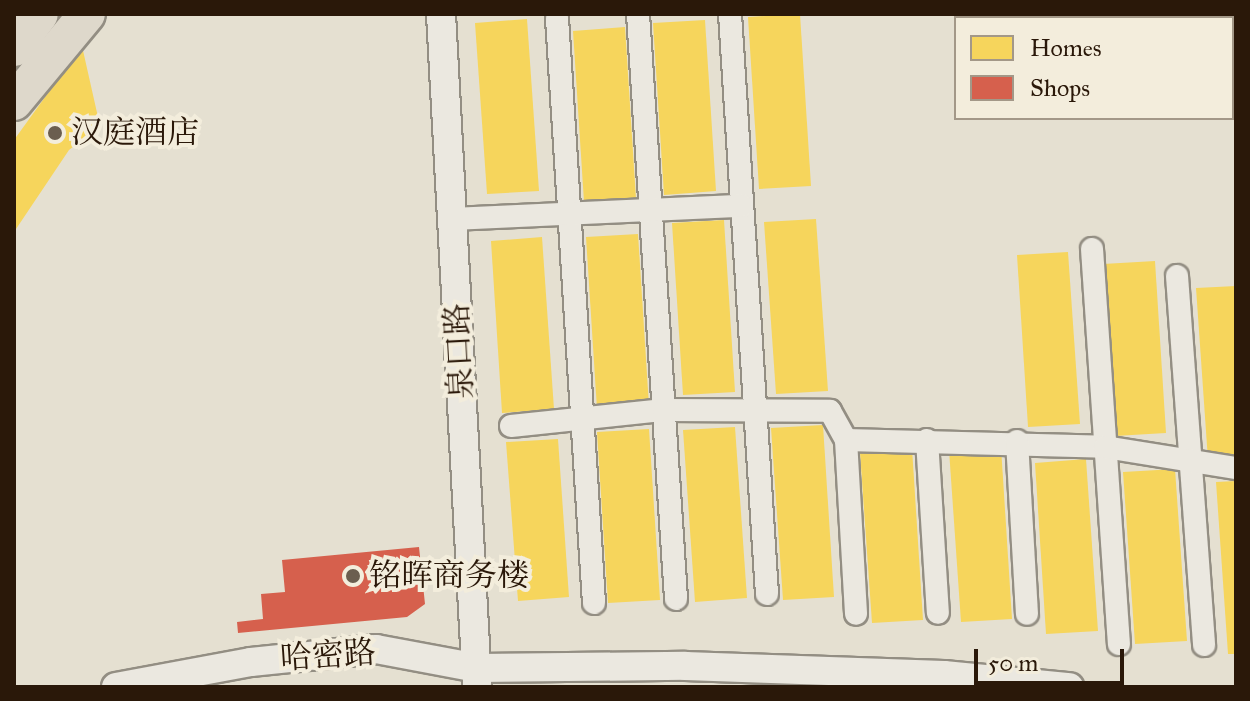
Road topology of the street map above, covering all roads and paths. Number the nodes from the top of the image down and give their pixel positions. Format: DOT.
graph roads {
  1 [pos="39,14"];
  2 [pos="87,14"];
  3 [pos="441,14"];
  4 [pos="638,14"];
  5 [pos="730,14"];
  6 [pos="557,18"];
  7 [pos="14,47"];
  8 [pos="14,102"];
  9 [pos="742,206"];
  10 [pos="651,211"];
  11 [pos="569,214"];
  12 [pos="452,219"];
  13 [pos="1092,249"];
  14 [pos="1177,276"];
  15 [pos="755,408"];
  16 [pos="664,410"];
  17 [pos="582,419"];
  18 [pos="511,426"];
  19 [pos="846,440"];
  20 [pos="927,440"];
  21 [pos="1017,441"];
  22 [pos="1105,447"];
  23 [pos="1191,461"];
  24 [pos="1236,468"];
  25 [pos="767,594"];
  26 [pos="676,599"];
  27 [pos="594,603"];
  28 [pos="938,613"];
  29 [pos="856,614"];
  30 [pos="1027,614"];
  31 [pos="1119,644"];
  32 [pos="1204,645"];
  33 [pos="477,680"];
  34 [pos="116,687"];
  35 [pos="1069,687"];
  1 -- 7 [label="highway"];
  2 -- 8 [label="main road"];
  3 -- 12 [label="street, 泉口路"];
  4 -- 10 [label="street"];
  5 -- 9 [label="street"];
  6 -- 11 [label="street"];
  9 -- 10 [label="street"];
  9 -- 15 [label="street"];
  10 -- 11 [label="street"];
  10 -- 16 [label="street"];
  11 -- 12 [label="street"];
  11 -- 17 [label="street"];
  12 -- 33 [label="street, 泉口路"];
  13 -- 22 [label="street"];
  14 -- 23 [label="street"];
  15 -- 16 [label="street"];
  15 -- 19 [label="street"];
  15 -- 25 [label="street"];
  16 -- 17 [label="street"];
  16 -- 26 [label="street"];
  17 -- 18 [label="street"];
  17 -- 27 [label="street"];
  19 -- 20 [label="street"];
  19 -- 29 [label="street"];
  20 -- 21 [label="street"];
  20 -- 28 [label="street"];
  21 -- 22 [label="street"];
  21 -- 30 [label="street"];
  22 -- 23 [label="street"];
  22 -- 31 [label="street"];
  23 -- 24 [label="street"];
  23 -- 32 [label="street"];
  33 -- 34 [label="street, 哈密路"];
  33 -- 35 [label="street, 哈密路"];
}
